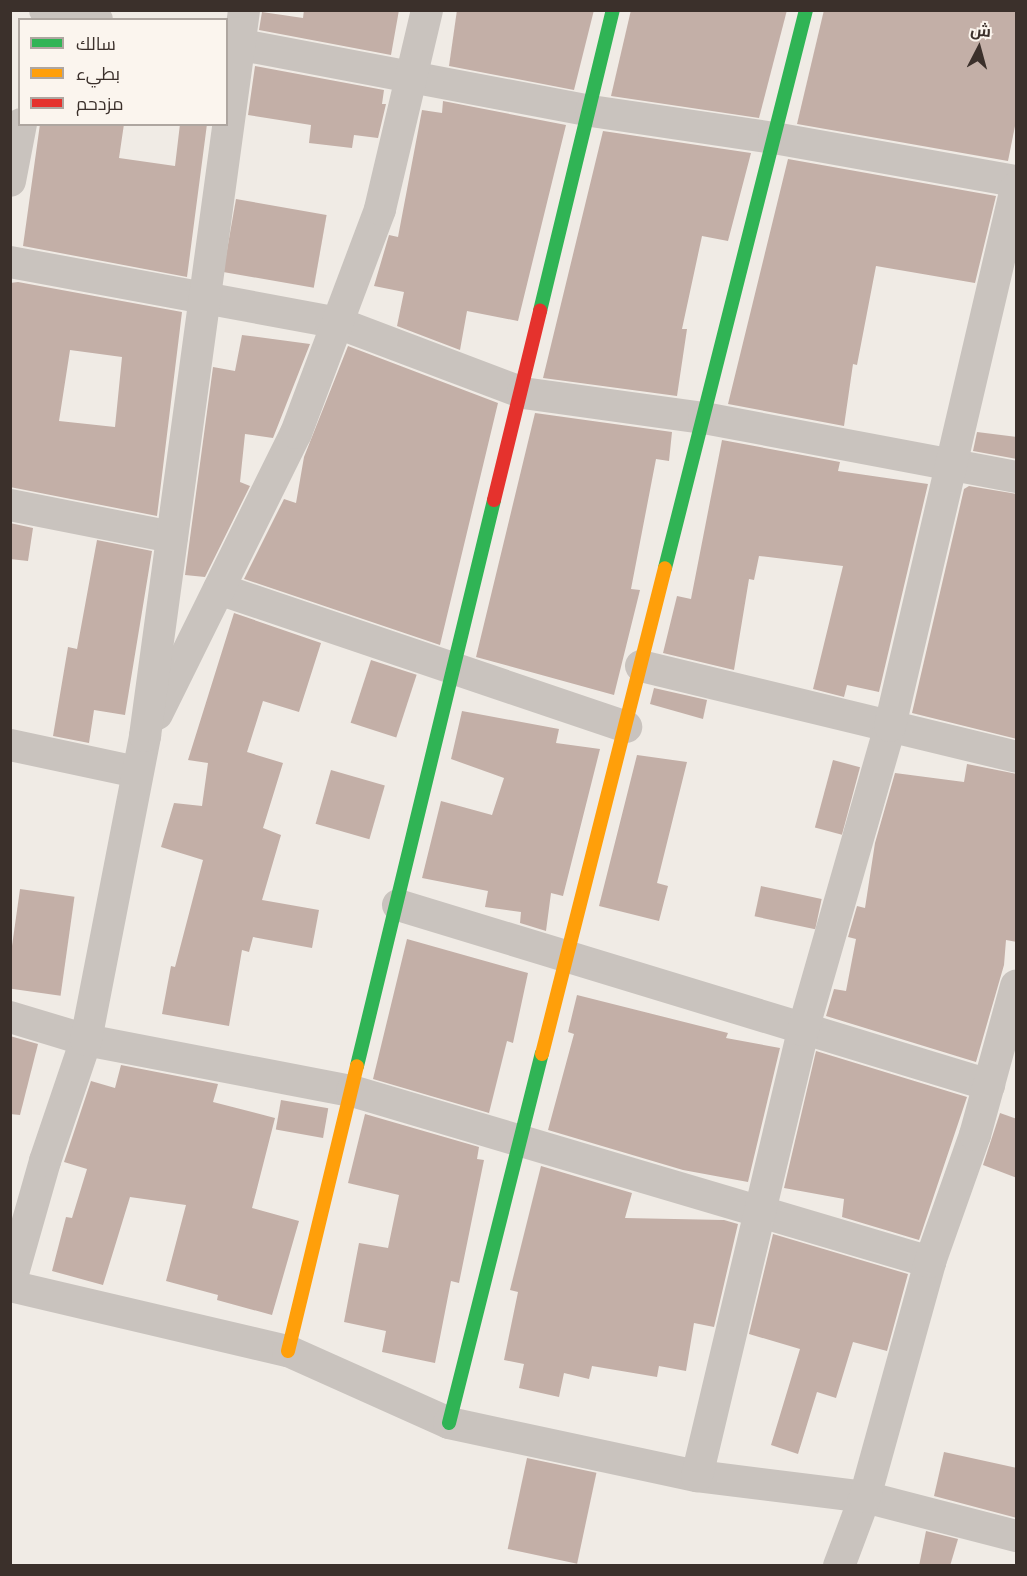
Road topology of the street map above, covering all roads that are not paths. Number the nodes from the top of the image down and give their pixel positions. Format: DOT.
graph roads {
  1 [pos="43,10"];
  2 [pos="244,10"];
  3 [pos="427,10"];
  4 [pos="613,10"];
  5 [pos="806,10"];
  6 [pos="86,18"];
  7 [pos="233,43"];
  8 [pos="411,77"];
  9 [pos="228,89"];
  10 [pos="591,111"];
  11 [pos="21,126"];
  12 [pos="224,126"];
  13 [pos="774,138"];
  14 [pos="10,181"];
  15 [pos="1017,181"];
  16 [pos="1017,188"];
  17 [pos="10,262"];
  18 [pos="205,298"];
  19 [pos="338,323"];
  20 [pos="523,393"];
  21 [pos="704,417"];
  22 [pos="953,468"];
  23 [pos="1017,477"];
  24 [pos="10,505"];
  25 [pos="172,537"];
  26 [pos="219,589"];
  27 [pos="641,666"];
  28 [pos="455,670"];
  29 [pos="890,726"];
  30 [pos="626,727"];
  31 [pos="146,736"];
  32 [pos="10,745"];
  33 [pos="1017,756"];
  34 [pos="137,772"];
  35 [pos="398,905"];
  36 [pos="568,957"];
  37 [pos="1017,986"];
  38 [pos="10,1017"];
  39 [pos="803,1030"];
  40 [pos="86,1040"];
  41 [pos="989,1085"];
  42 [pos="352,1091"];
  43 [pos="522,1142"];
  44 [pos="762,1213"];
  45 [pos="930,1262"];
  46 [pos="10,1285"];
  47 [pos="288,1351"];
  48 [pos="449,1423"];
  49 [pos="697,1476"];
  50 [pos="865,1497"];
  51 [pos="1017,1536"];
  52 [pos="839,1566"];
  1 -- 6 [label="street"];
  2 -- 7 [label="street"];
  3 -- 8 [label="street"];
  4 -- 10 [label="street"];
  5 -- 13 [label="street"];
  7 -- 8 [label="street"];
  7 -- 9 [label="street"];
  8 -- 10 [label="street"];
  8 -- 19 [label="street"];
  10 -- 13 [label="street"];
  10 -- 20 [label="street"];
  11 -- 14 [label="street"];
  12 -- 18 [label="street"];
  13 -- 15 [label="street"];
  13 -- 21 [label="street"];
  16 -- 22 [label="street"];
  17 -- 18 [label="street"];
  18 -- 19 [label="street"];
  18 -- 25 [label="street"];
  19 -- 20 [label="street"];
  19 -- 26 [label="street"];
  20 -- 21 [label="street"];
  20 -- 28 [label="street"];
  21 -- 22 [label="street"];
  21 -- 27 [label="street"];
  22 -- 23 [label="street"];
  22 -- 29 [label="street"];
  24 -- 25 [label="street"];
  25 -- 31 [label="street"];
  26 -- 28 [label="street"];
  26 -- 31 [label="street"];
  27 -- 29 [label="street"];
  27 -- 30 [label="street"];
  28 -- 30 [label="street"];
  28 -- 35 [label="street"];
  29 -- 33 [label="street"];
  29 -- 39 [label="street"];
  30 -- 36 [label="street"];
  31 -- 34 [label="street"];
  32 -- 34 [label="street"];
  34 -- 40 [label="street"];
  35 -- 36 [label="street"];
  35 -- 42 [label="street"];
  36 -- 39 [label="street"];
  36 -- 43 [label="street"];
  37 -- 41 [label="street"];
  38 -- 40 [label="street"];
  39 -- 41 [label="street"];
  39 -- 44 [label="street"];
  40 -- 42 [label="street"];
  40 -- 46 [label="street"];
  41 -- 45 [label="street"];
  42 -- 43 [label="street"];
  42 -- 47 [label="street"];
  43 -- 44 [label="street"];
  43 -- 48 [label="street"];
  44 -- 45 [label="street"];
  44 -- 49 [label="street"];
  45 -- 50 [label="street"];
  46 -- 47 [label="street"];
  47 -- 48 [label="street"];
  48 -- 49 [label="street"];
  49 -- 50 [label="street"];
  50 -- 51 [label="street"];
  50 -- 52 [label="street"];
}
